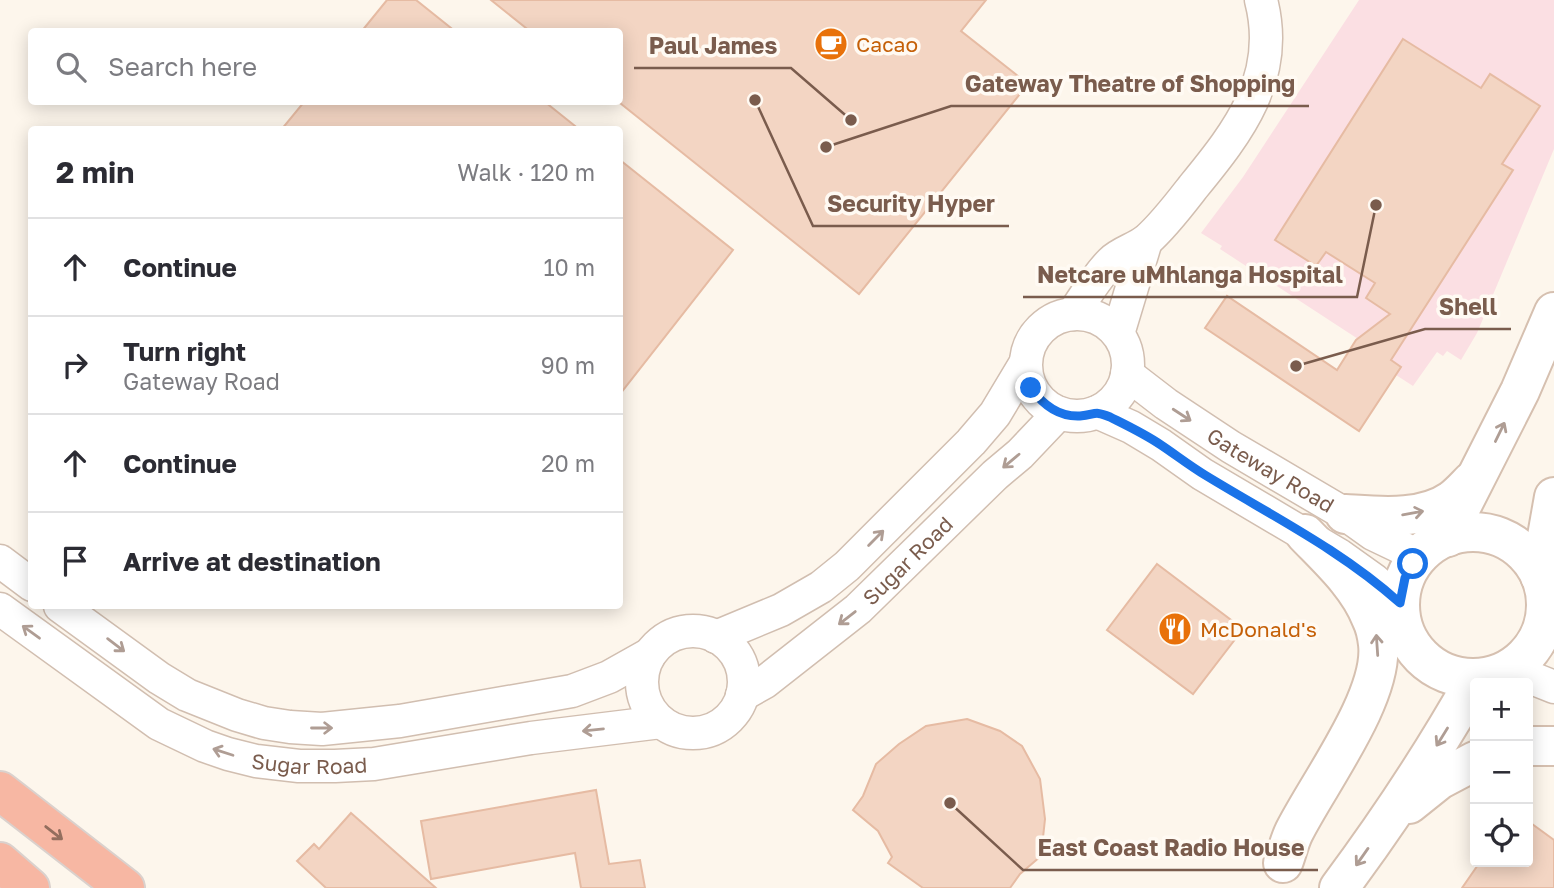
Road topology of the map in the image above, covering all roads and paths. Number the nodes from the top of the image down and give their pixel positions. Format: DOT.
graph roads {
  1 [pos="1261,0"];
  2 [pos="1146,242"];
  3 [pos="1554,312"];
  4 [pos="1073,314"];
  5 [pos="1118,334"];
  6 [pos="1025,364"];
  7 [pos="1127,374"];
  8 [pos="1097,412"];
  9 [pos="1059,413"];
  10 [pos="1477,475"];
  11 [pos="1554,497"];
  12 [pos="1345,514"];
  13 [pos="1305,534"];
  14 [pos="1434,547"];
  15 [pos="0,561"];
  16 [pos="28,582"];
  17 [pos="1547,599"];
  18 [pos="1400,603"];
  19 [pos="0,609"];
  20 [pos="64,609"];
  21 [pos="716,637"];
  22 [pos="1409,641"];
  23 [pos="650,654"];
  24 [pos="1492,674"];
  25 [pos="1554,687"];
  26 [pos="742,695"];
  27 [pos="661,722"];
  28 [pos="1533,746"];
  29 [pos="1554,746"];
  30 [pos="1470,764"];
  31 [pos="0,791"];
  32 [pos="1383,826"];
  33 [pos="0,862"];
  34 [pos="1273,875"];
  35 [pos="30,888"];
  36 [pos="125,888"];
  37 [pos="1339,888"];
  1 -- 2 [label="street"];
  2 -- 4 [label="street"];
  2 -- 5 [label="street"];
  10 -- 3 [label="main road, one-way"];
  4 -- 5 [label="street"];
  4 -- 6 [label="street"];
  5 -- 7 [label="street"];
  6 -- 9 [label="street"];
  21 -- 6 [label="street, Sugar Road, one-way"];
  7 -- 8 [label="street"];
  7 -- 12 [label="street, Gateway Road, one-way"];
  8 -- 9 [label="street"];
  8 -- 13 [label="street, Gateway Road"];
  9 -- 26 [label="street, Sugar Road, one-way"];
  12 -- 10 [label="main road, one-way"];
  10 -- 14 [label="main road"];
  11 -- 17 [label="main road"];
  12 -- 14 [label="street, Gateway Road"];
  13 -- 18 [label="street, Gateway Road"];
  34 -- 13 [label="main road, one-way"];
  14 -- 17 [label="main road"];
  14 -- 18 [label="main road"];
  15 -- 16 [label="street"];
  17 -- 24 [label="main road"];
  18 -- 22 [label="main road"];
  27 -- 19 [label="street, Sugar Road, one-way"];
  20 -- 23 [label="street, Sugar Road, one-way"];
  21 -- 23 [label="street"];
  21 -- 26 [label="street"];
  22 -- 24 [label="main road"];
  22 -- 34 [label="main road"];
  23 -- 27 [label="street"];
  24 -- 25 [label="street"];
  24 -- 32 [label="main road, one-way"];
  26 -- 27 [label="street"];
  28 -- 29 [label="main road"];
  30 -- 32 [label="main road"];
  31 -- 36 [label="highway, one-way"];
  32 -- 37 [label="main road, one-way"];
  33 -- 35 [label="highway"];
}
